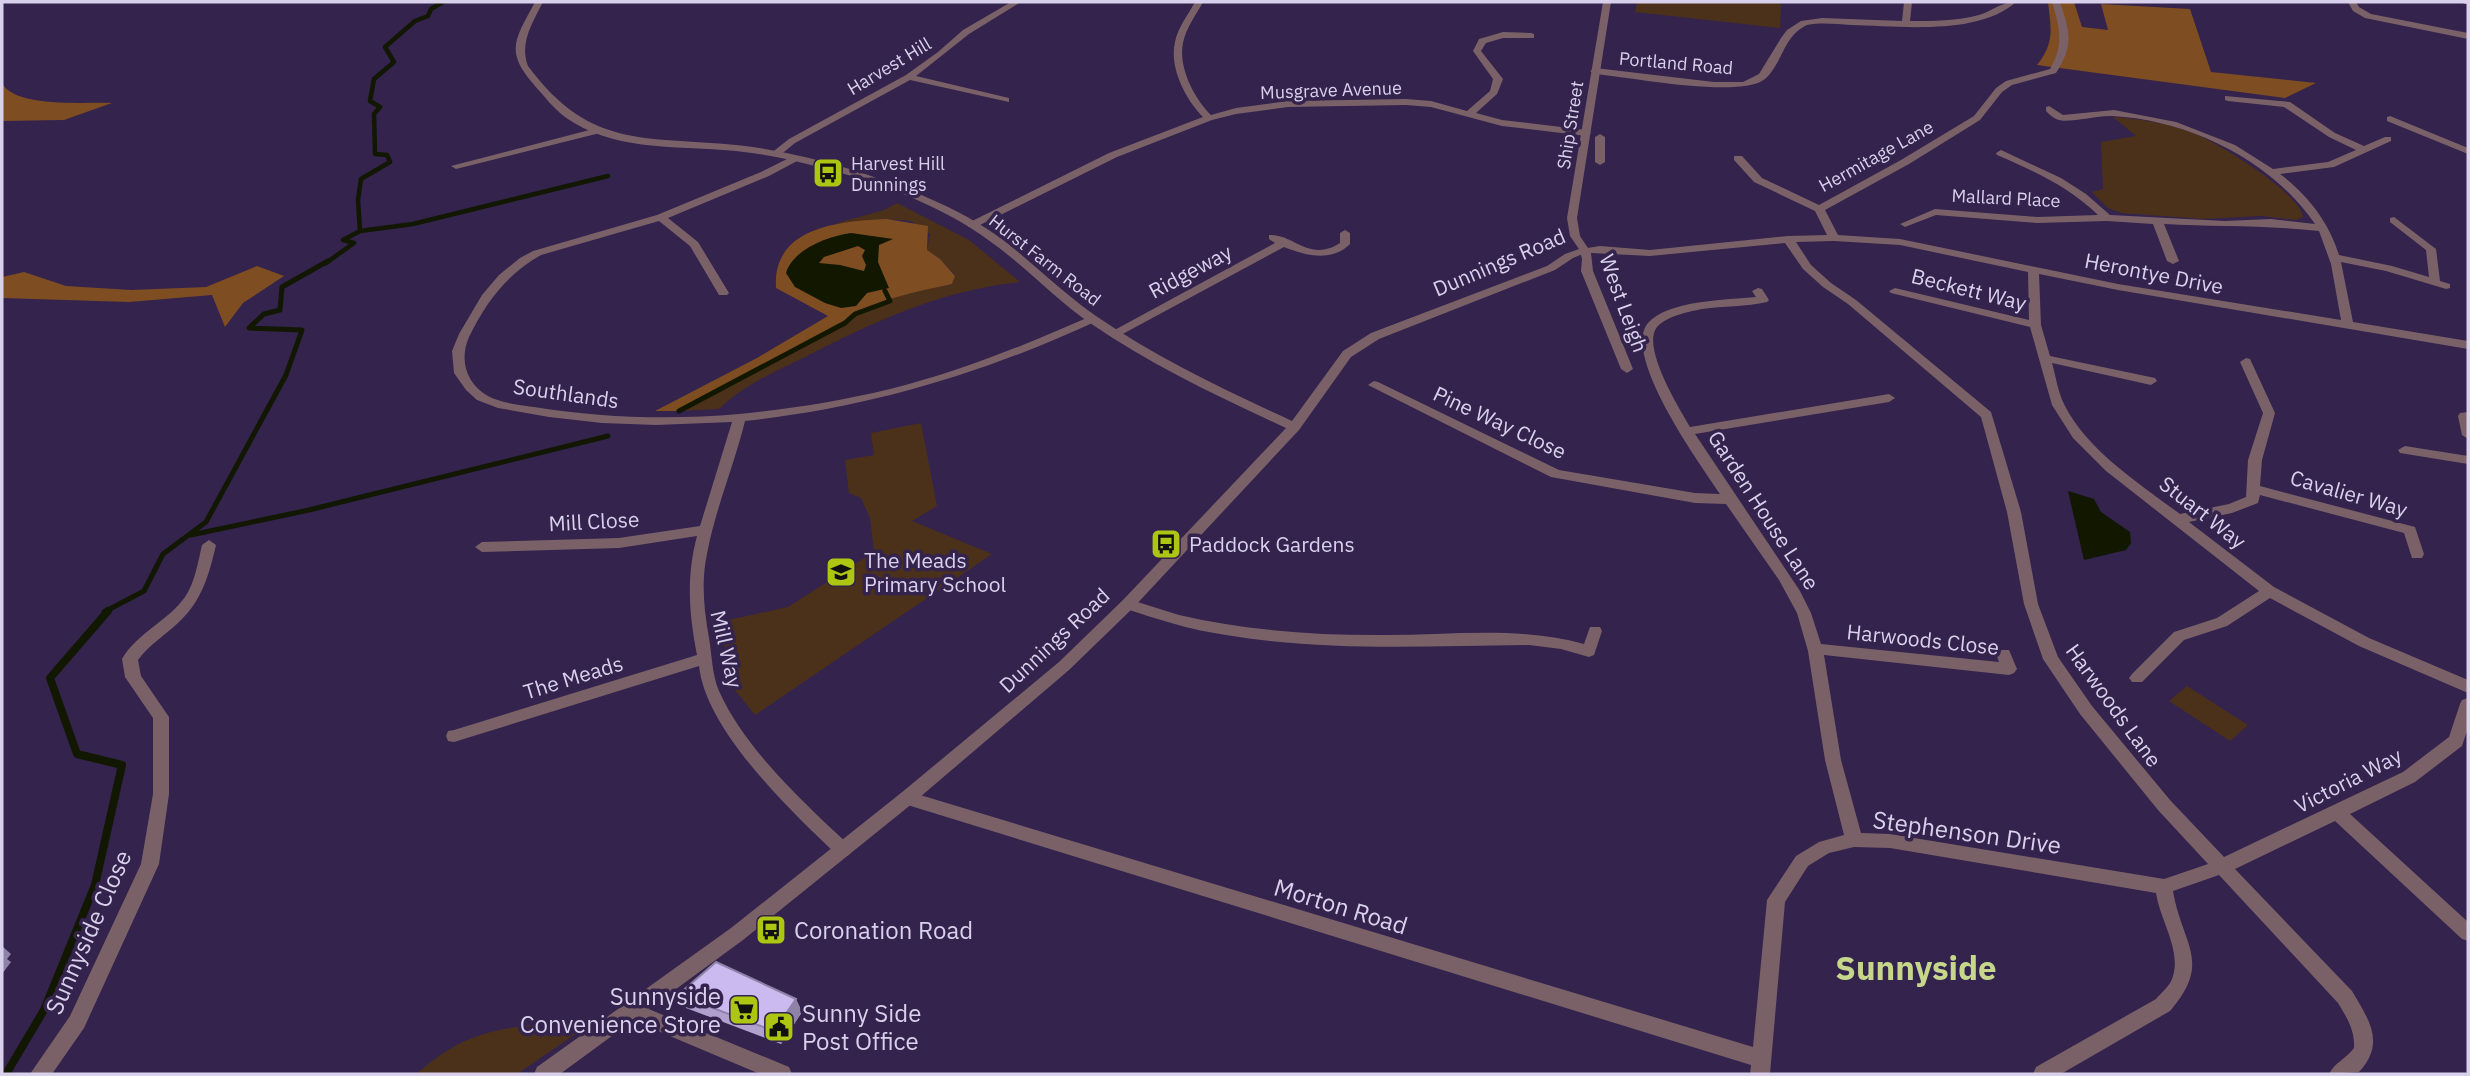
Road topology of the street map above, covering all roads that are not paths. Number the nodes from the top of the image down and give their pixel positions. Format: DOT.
graph roads {
  1 [pos="539,2"];
  2 [pos="1017,2"];
  3 [pos="1199,2"];
  4 [pos="1607,2"];
  5 [pos="1908,2"];
  6 [pos="2012,2"];
  7 [pos="2056,2"];
  8 [pos="2352,2"];
  9 [pos="1906,22"];
  10 [pos="2468,36"];
  11 [pos="1531,37"];
  12 [pos="1595,71"];
  13 [pos="909,77"];
  14 [pos="2228,98"];
  15 [pos="1007,100"];
  16 [pos="2049,109"];
  17 [pos="1469,114"];
  18 [pos="1209,118"];
  19 [pos="2390,119"];
  20 [pos="597,131"];
  21 [pos="1586,133"];
  22 [pos="1600,137"];
  23 [pos="2388,139"];
  24 [pos="1583,147"];
  25 [pos="1600,149"];
  26 [pos="2363,149"];
  27 [pos="2468,151"];
  28 [pos="2001,153"];
  29 [pos="2029,153"];
  30 [pos="775,154"];
  31 [pos="795,158"];
  32 [pos="1738,159"];
  33 [pos="2017,160"];
  34 [pos="1600,162"];
  35 [pos="456,166"];
  36 [pos="2270,172"];
  37 [pos="1819,209"];
  38 [pos="661,217"];
  39 [pos="2107,218"];
  40 [pos="2394,220"];
  41 [pos="2157,221"];
  42 [pos="1905,224"];
  43 [pos="972,225"];
  44 [pos="2323,228"];
  45 [pos="1345,233"];
  46 [pos="1834,238"];
  47 [pos="1788,239"];
  48 [pos="1584,251"];
  49 [pos="2334,257"];
  50 [pos="2173,261"];
  51 [pos="2033,268"];
  52 [pos="1895,291"];
  53 [pos="723,293"];
  54 [pos="1764,300"];
  55 [pos="1093,319"];
  56 [pos="2035,325"];
  57 [pos="2348,326"];
  58 [pos="1115,333"];
  59 [pos="2468,345"];
  60 [pos="2044,358"];
  61 [pos="2246,362"];
  62 [pos="1627,369"];
  63 [pos="2151,381"];
  64 [pos="1859,389"];
  65 [pos="1376,390"];
  66 [pos="1889,398"];
  67 [pos="1869,401"];
  68 [pos="2468,416"];
  69 [pos="739,418"];
  70 [pos="1294,427"];
  71 [pos="1689,431"];
  72 [pos="2468,435"];
  73 [pos="2405,450"];
  74 [pos="2468,460"];
  75 [pos="2254,489"];
  76 [pos="1729,499"];
  77 [pos="2180,519"];
  78 [pos="707,530"];
  79 [pos="209,545"];
  80 [pos="482,547"];
  81 [pos="2417,554"];
  82 [pos="2269,591"];
  83 [pos="1128,604"];
  84 [pos="1595,631"];
  85 [pos="1817,649"];
  86 [pos="2004,654"];
  87 [pos="705,658"];
  88 [pos="2137,678"];
  89 [pos="2468,687"];
  90 [pos="2468,704"];
  91 [pos="454,736"];
  92 [pos="907,798"];
  93 [pos="2336,811"];
  94 [pos="1854,840"];
  95 [pos="843,849"];
  96 [pos="2221,867"];
  97 [pos="2164,887"];
  98 [pos="2468,933"];
  99 [pos="634,1012"];
  100 [pos="1761,1067"];
  101 [pos="40,1074"];
  102 [pos="544,1074"];
  103 [pos="782,1074"];
  104 [pos="2043,1074"];
  105 [pos="2339,1074"];
  1 -- 20 [label="street, Hurst Farm Road"];
  2 -- 13 [label="street, Harvest Hill"];
  3 -- 18 [label="street"];
  4 -- 12 [label="street, Ship Street"];
  5 -- 9 [label="street"];
  6 -- 9 [label="street, Portland Road"];
  7 -- 37 [label="street, Hermitage Lane"];
  8 -- 10 [label="street"];
  9 -- 12 [label="street, Portland Road"];
  11 -- 17 [label="street"];
  12 -- 21 [label="street, Ship Street"];
  13 -- 15 [label="street"];
  13 -- 30 [label="street, Harvest Hill"];
  14 -- 26 [label="street"];
  16 -- 36 [label="street"];
  17 -- 18 [label="street, Musgrave Avenue"];
  17 -- 21 [label="street, Musgrave Avenue"];
  18 -- 43 [label="street, Musgrave Avenue"];
  19 -- 27 [label="street"];
  20 -- 30 [label="street, Hurst Farm Road"];
  20 -- 35 [label="street"];
  21 -- 24 [label="street, Ship Street"];
  22 -- 25 [label="street"];
  23 -- 26 [label="street"];
  24 -- 25 [label="street"];
  24 -- 48 [label="street, Ship Street"];
  25 -- 34 [label="street"];
  26 -- 36 [label="street"];
  28 -- 33 [label="street, Mallard Place"];
  29 -- 33 [label="street, Mallard Place"];
  30 -- 31 [label="street, Hurst Farm Road"];
  31 -- 38 [label="street, Southlands"];
  31 -- 43 [label="street, Hurst Farm Road"];
  32 -- 37 [label="street"];
  33 -- 39 [label="street, Mallard Place"];
  36 -- 44 [label="street"];
  37 -- 46 [label="street, Hermitage Lane"];
  38 -- 53 [label="street"];
  38 -- 69 [label="street, Southlands"];
  39 -- 41 [label="street, Mallard Place"];
  39 -- 42 [label="street, Mallard Place"];
  40 -- 49 [label="street"];
  41 -- 44 [label="street, Mallard Place"];
  41 -- 50 [label="street"];
  43 -- 55 [label="street, Hurst Farm Road"];
  44 -- 49 [label="street"];
  45 -- 58 [label="street, Ridgeway"];
  46 -- 47 [label="street"];
  46 -- 51 [label="street, Herontye Drive"];
  47 -- 48 [label="street"];
  47 -- 96 [label="street, Harwoods Lane"];
  48 -- 62 [label="street, West Leigh"];
  48 -- 70 [label="street, Dunnings Road"];
  49 -- 57 [label="street"];
  51 -- 56 [label="street, Stuart Way"];
  51 -- 57 [label="street, Herontye Drive"];
  52 -- 56 [label="street, Beckett Way"];
  54 -- 71 [label="street, Garden House Lane"];
  55 -- 58 [label="street, Hurst Farm Road"];
  55 -- 69 [label="street, Southlands"];
  56 -- 60 [label="street, Stuart Way"];
  57 -- 59 [label="street, Herontye Drive"];
  58 -- 70 [label="street, Hurst Farm Road"];
  60 -- 63 [label="street"];
  60 -- 77 [label="street, Stuart Way"];
  61 -- 75 [label="street"];
  64 -- 67 [label="street"];
  65 -- 76 [label="street, Pine Way Close"];
  66 -- 67 [label="street"];
  67 -- 71 [label="street"];
  68 -- 72 [label="street"];
  69 -- 78 [label="street, Mill Way"];
  70 -- 83 [label="street, Dunnings Road"];
  71 -- 76 [label="street, Garden House Lane"];
  73 -- 74 [label="street"];
  75 -- 77 [label="street"];
  75 -- 81 [label="street, Cavalier Way"];
  76 -- 85 [label="street, Garden House Lane"];
  77 -- 82 [label="street, Stuart Way"];
  78 -- 80 [label="street, Mill Close"];
  78 -- 87 [label="street, Mill Way"];
  79 -- 101 [label="street, Sunnyside Close"];
  82 -- 88 [label="street"];
  82 -- 89 [label="street, Stuart Way"];
  83 -- 84 [label="street"];
  83 -- 92 [label="street, Dunnings Road"];
  85 -- 86 [label="street, Harwoods Close"];
  85 -- 94 [label="street, Garden House Lane"];
  87 -- 91 [label="street, The Meads"];
  87 -- 95 [label="street, Mill Way"];
  90 -- 93 [label="street, Victoria Way"];
  92 -- 95 [label="street, Dunnings Road"];
  92 -- 100 [label="street, Morton Road"];
  93 -- 96 [label="street, Victoria Way"];
  93 -- 98 [label="street"];
  94 -- 97 [label="street, Stephenson Drive"];
  94 -- 100 [label="street, Stephenson Drive"];
  95 -- 99 [label="street, Dunnings Road"];
  96 -- 97 [label="street, Stephenson Drive"];
  96 -- 105 [label="street, Harwoods Lane"];
  97 -- 104 [label="street"];
  99 -- 102 [label="street, Dunnings Road"];
  99 -- 103 [label="street"];
}
